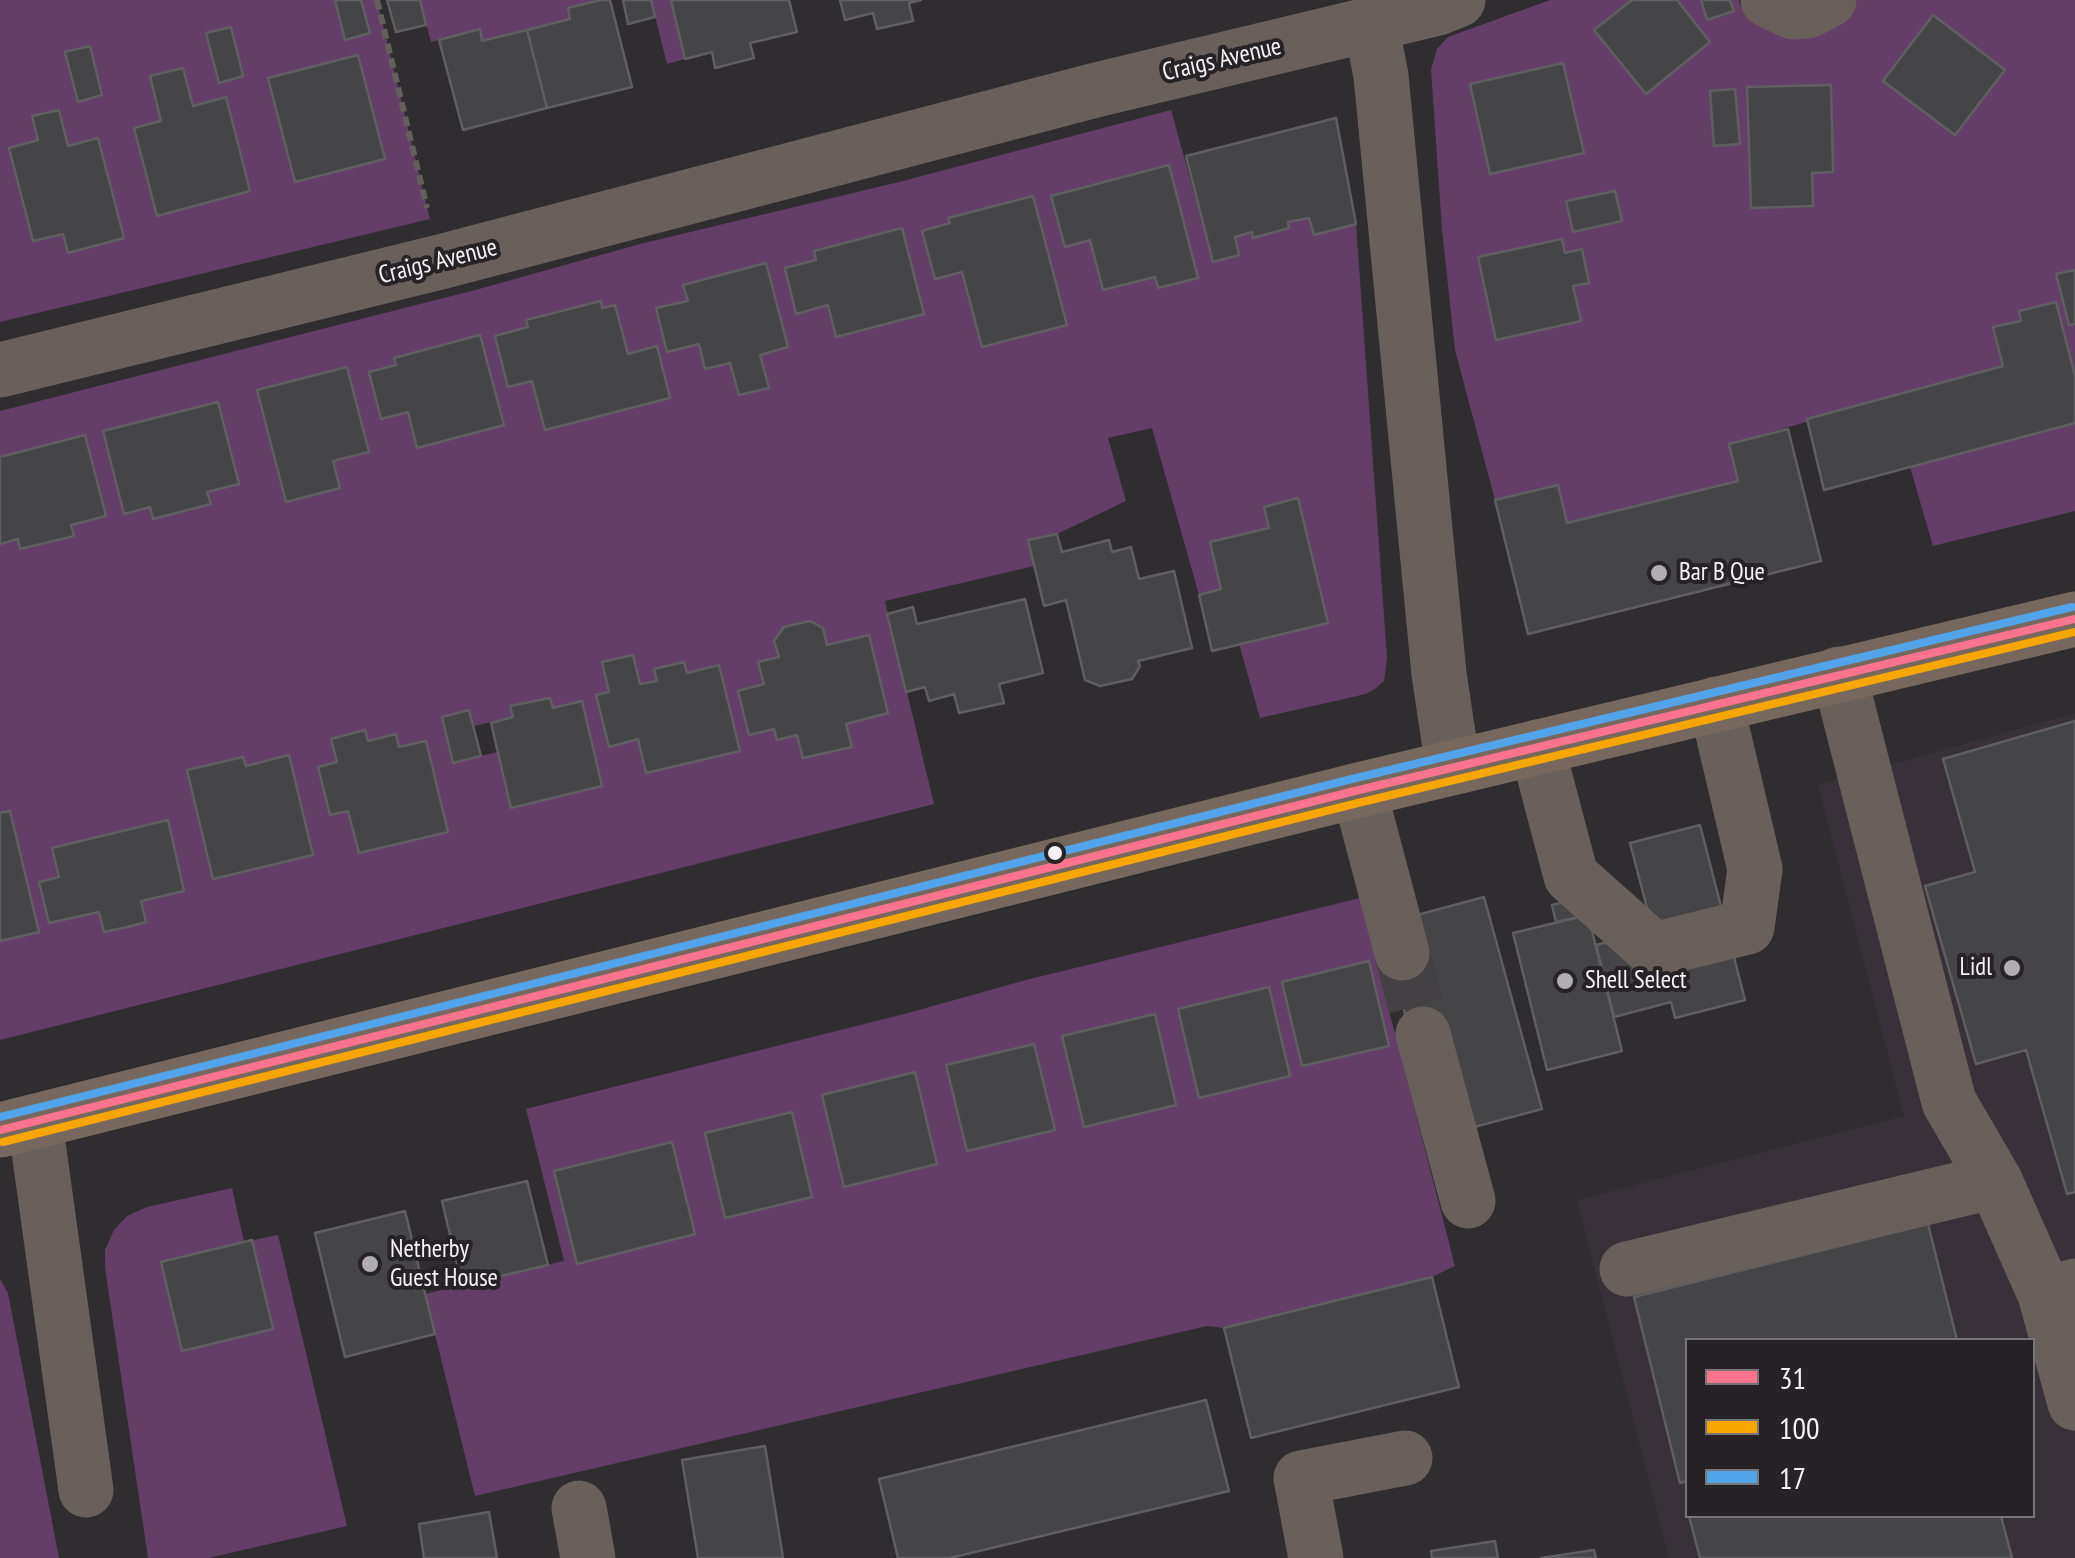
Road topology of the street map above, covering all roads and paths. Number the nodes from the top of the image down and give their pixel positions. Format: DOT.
graph roads {
  1 [pos="377,0"];
  2 [pos="1458,0"];
  3 [pos="1768,0"];
  4 [pos="1829,0"];
  5 [pos="1371,24"];
  6 [pos="440,262"];
  7 [pos="0,370"];
  8 [pos="2075,619"];
  9 [pos="1839,674"];
  10 [pos="1716,704"];
  11 [pos="1538,746"];
  12 [pos="1453,766"];
  13 [pos="1359,790"];
  14 [pos="1402,953"];
  15 [pos="1423,1034"];
  16 [pos="18,1126"];
  17 [pos="1995,1181"];
  18 [pos="1468,1201"];
  19 [pos="1628,1269"];
  20 [pos="2060,1290"];
  21 [pos="2075,1402"];
  22 [pos="1405,1458"];
  23 [pos="86,1490"];
  24 [pos="1316,1558"];
  1 -- 6 [label="path"];
  2 -- 5 [label="street, Craigs Avenue"];
  3 -- 4 [label="street"];
  5 -- 6 [label="street, Craigs Avenue"];
  5 -- 12 [label="street"];
  6 -- 7 [label="street, Craigs Avenue"];
  8 -- 9 [label="main road"];
  9 -- 10 [label="main road"];
  9 -- 17 [label="street"];
  10 -- 11 [label="main road"];
  10 -- 11 [label="street"];
  11 -- 12 [label="main road"];
  12 -- 13 [label="main road"];
  13 -- 14 [label="street"];
  13 -- 16 [label="main road"];
  15 -- 18 [label="street"];
  16 -- 23 [label="street"];
  17 -- 19 [label="street"];
  17 -- 20 [label="street"];
  20 -- 21 [label="street"];
  22 -- 24 [label="street"];
}
